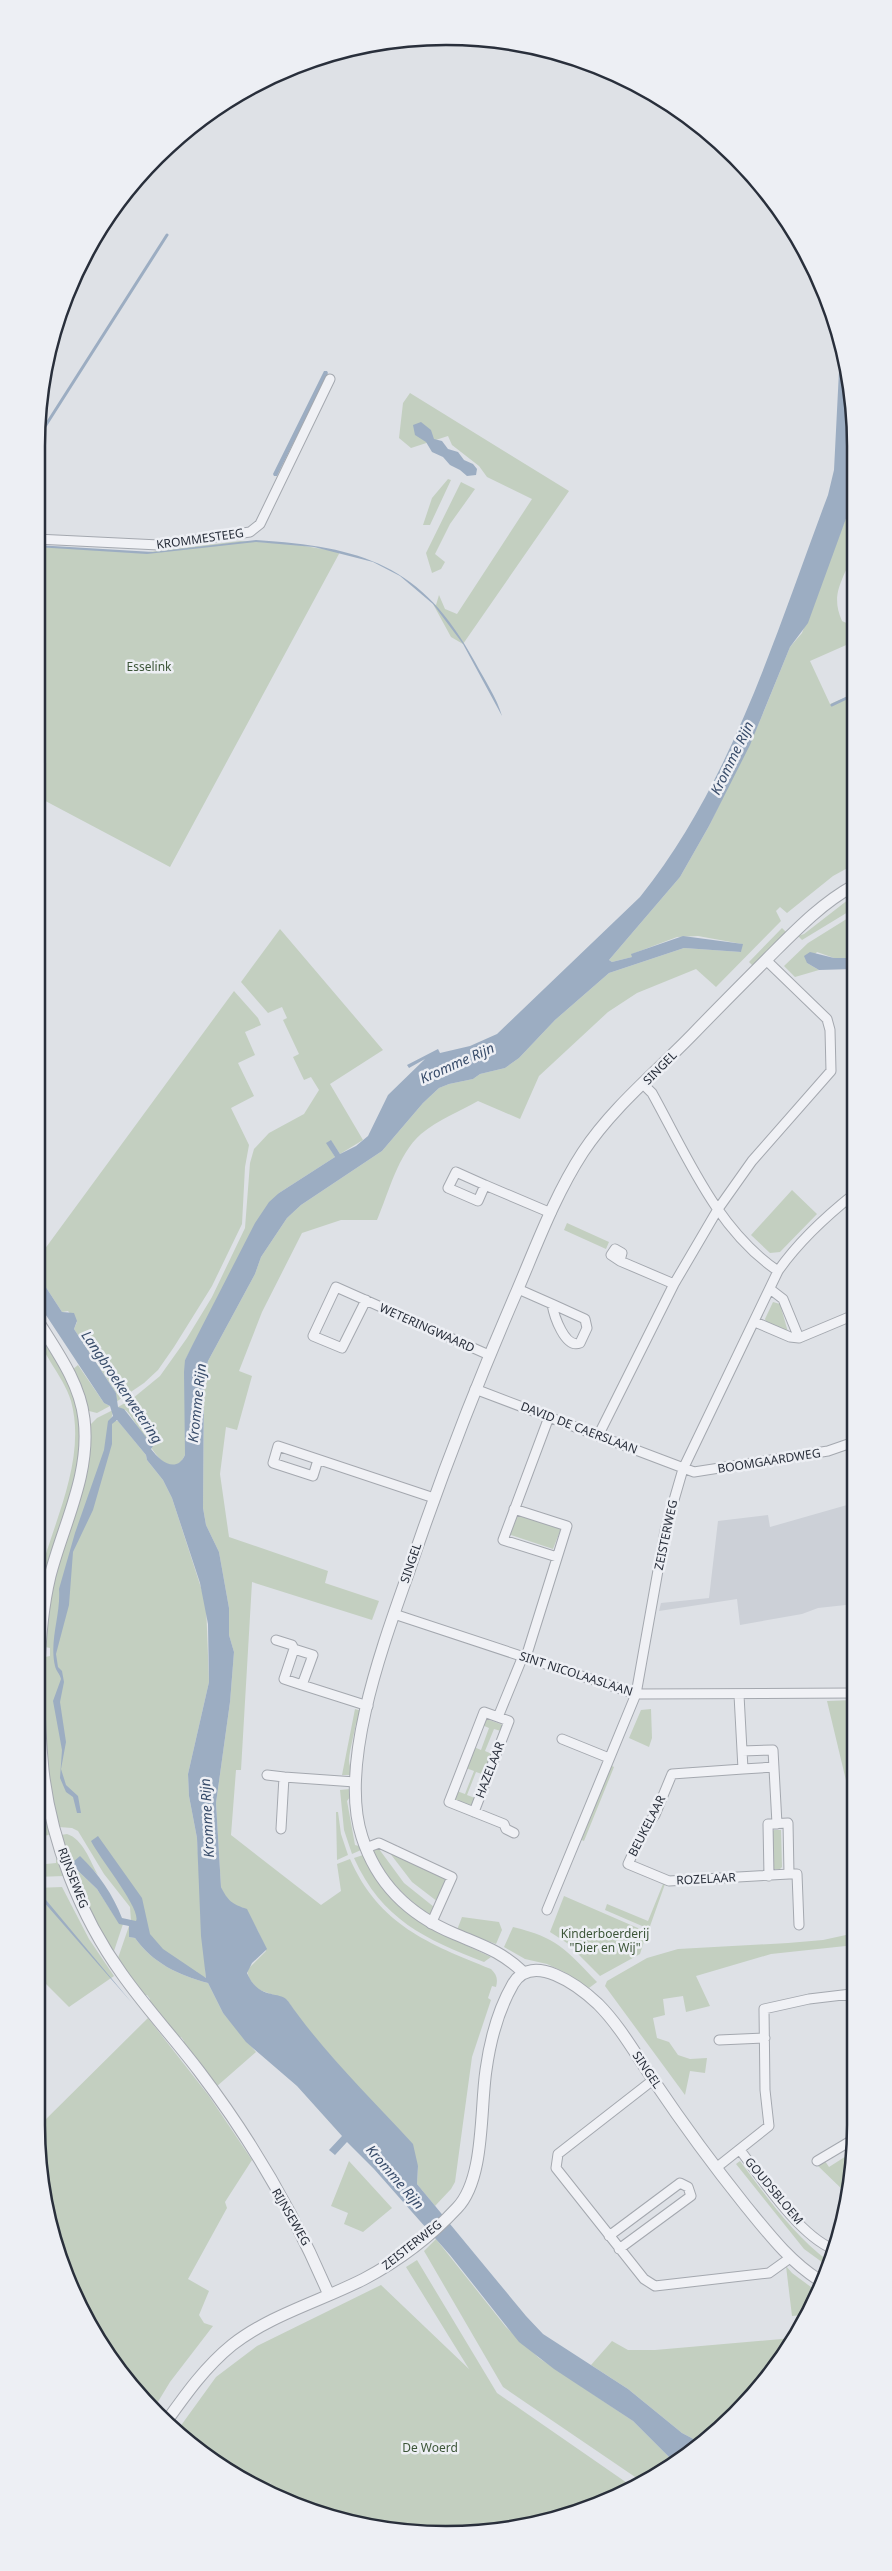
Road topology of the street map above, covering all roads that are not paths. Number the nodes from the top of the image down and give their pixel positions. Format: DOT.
graph roads {
  1 [pos="330,379"];
  2 [pos="45,539"];
  3 [pos="847,890"];
  4 [pos="766,960"];
  5 [pos="643,1084"];
  6 [pos="485,1185"];
  7 [pos="847,1200"];
  8 [pos="718,1209"];
  9 [pos="551,1213"];
  10 [pos="620,1261"];
  11 [pos="778,1271"];
  12 [pos="674,1284"];
  13 [pos="518,1289"];
  14 [pos="770,1289"];
  15 [pos="366,1300"];
  16 [pos="552,1304"];
  17 [pos="847,1318"];
  18 [pos="755,1322"];
  19 [pos="45,1333"];
  20 [pos="799,1338"];
  21 [pos="489,1356"];
  22 [pos="475,1389"];
  23 [pos="549,1417"];
  24 [pos="598,1436"];
  25 [pos="847,1444"];
  26 [pos="318,1460"];
  27 [pos="682,1469"];
  28 [pos="434,1498"];
  29 [pos="514,1508"];
  30 [pos="557,1557"];
  31 [pos="394,1614"];
  32 [pos="45,1616"];
  33 [pos="276,1640"];
  34 [pos="294,1649"];
  35 [pos="524,1657"];
  36 [pos="302,1685"];
  37 [pos="847,1693"];
  38 [pos="636,1694"];
  39 [pos="738,1695"];
  40 [pos="368,1706"];
  41 [pos="498,1717"];
  42 [pos="562,1739"];
  43 [pos="742,1751"];
  44 [pos="609,1758"];
  45 [pos="774,1767"];
  46 [pos="744,1769"];
  47 [pos="268,1775"];
  48 [pos="284,1777"];
  49 [pos="45,1779"];
  50 [pos="355,1782"];
  51 [pos="474,1812"];
  52 [pos="777,1824"];
  53 [pos="281,1829"];
  54 [pos="514,1833"];
  55 [pos="366,1848"];
  56 [pos="629,1861"];
  57 [pos="790,1874"];
  58 [pos="769,1876"];
  59 [pos="547,1910"];
  60 [pos="431,1924"];
  61 [pos="799,1925"];
  62 [pos="524,1973"];
  63 [pos="847,1994"];
  64 [pos="765,2038"];
  65 [pos="719,2040"];
  66 [pos="653,2080"];
  67 [pos="846,2144"];
  68 [pos="740,2150"];
  69 [pos="817,2161"];
  70 [pos="716,2168"];
  71 [pos="609,2236"];
  72 [pos="828,2247"];
  73 [pos="619,2249"];
  74 [pos="790,2258"];
  75 [pos="816,2278"];
  76 [pos="329,2295"];
  77 [pos="170,2416"];
  1 -- 2 [label="street, KROMMESTEEG"];
  3 -- 4 [label="street, SINGEL"];
  4 -- 5 [label="street, SINGEL"];
  4 -- 8 [label="street"];
  5 -- 8 [label="street"];
  5 -- 9 [label="street, SINGEL"];
  6 -- 9 [label="street"];
  7 -- 11 [label="street, ZEISTERWEG"];
  8 -- 11 [label="street"];
  8 -- 12 [label="street"];
  9 -- 13 [label="street, SINGEL"];
  10 -- 12 [label="street"];
  11 -- 14 [label="street, ZEISTERWEG"];
  12 -- 24 [label="street"];
  13 -- 16 [label="street"];
  13 -- 21 [label="street, SINGEL"];
  14 -- 18 [label="street, ZEISTERWEG"];
  14 -- 20 [label="street"];
  15 -- 15 [label="street, WETERINGWAARD"];
  15 -- 21 [label="street, WETERINGWAARD"];
  16 -- 16 [label="street"];
  17 -- 20 [label="street"];
  18 -- 20 [label="street"];
  18 -- 27 [label="street, ZEISTERWEG"];
  19 -- 32 [label="street, RIJNSEWEG"];
  21 -- 22 [label="street, SINGEL"];
  22 -- 23 [label="street, DAVID DE CAERSLAAN"];
  22 -- 28 [label="street, SINGEL"];
  23 -- 24 [label="street, DAVID DE CAERSLAAN"];
  23 -- 29 [label="street"];
  24 -- 27 [label="street, DAVID DE CAERSLAAN"];
  25 -- 27 [label="street, BOOMGAARDWEG"];
  26 -- 26 [label="street"];
  26 -- 28 [label="street"];
  27 -- 38 [label="street, ZEISTERWEG"];
  28 -- 31 [label="street, SINGEL"];
  29 -- 30 [label="street"];
  29 -- 30 [label="street"];
  30 -- 35 [label="street"];
  31 -- 35 [label="street, SINT NICOLAASLAAN"];
  31 -- 40 [label="street, SINGEL"];
  33 -- 34 [label="street"];
  34 -- 36 [label="street"];
  34 -- 36 [label="street"];
  35 -- 38 [label="street, SINT NICOLAASLAAN"];
  35 -- 41 [label="street"];
  36 -- 40 [label="street"];
  37 -- 39 [label="street, SINT NICOLAASLAAN"];
  38 -- 39 [label="street, SINT NICOLAASLAAN"];
  38 -- 44 [label="street, ZEISTERWEG"];
  39 -- 43 [label="street"];
  40 -- 50 [label="street, SINGEL"];
  41 -- 51 [label="street, HAZELAAR"];
  41 -- 51 [label="street, HAZELAAR"];
  42 -- 44 [label="street"];
  43 -- 45 [label="street"];
  43 -- 46 [label="street"];
  44 -- 59 [label="street, ZEISTERWEG"];
  45 -- 46 [label="street"];
  45 -- 52 [label="street"];
  46 -- 56 [label="street, BEUKELAAR"];
  47 -- 48 [label="street"];
  48 -- 50 [label="street"];
  48 -- 53 [label="street"];
  49 -- 76 [label="street, RIJNSEWEG"];
  50 -- 55 [label="street, SINGEL"];
  51 -- 54 [label="street"];
  52 -- 57 [label="street"];
  52 -- 58 [label="street"];
  55 -- 60 [label="street, SINGEL"];
  55 -- 60 [label="street"];
  56 -- 58 [label="street, ROZELAAR"];
  57 -- 58 [label="street, ROZELAAR"];
  57 -- 61 [label="street"];
  60 -- 62 [label="street, SINGEL"];
  62 -- 66 [label="street, SINGEL"];
  62 -- 76 [label="street, ZEISTERWEG"];
  63 -- 64 [label="street, GOUDSBLOEM"];
  64 -- 65 [label="street"];
  64 -- 68 [label="street, GOUDSBLOEM"];
  66 -- 70 [label="street, SINGEL"];
  66 -- 71 [label="street"];
  67 -- 69 [label="street"];
  68 -- 70 [label="street, GOUDSBLOEM"];
  68 -- 72 [label="street, GOUDSBLOEM"];
  70 -- 74 [label="street, SINGEL"];
  71 -- 73 [label="street"];
  71 -- 73 [label="street"];
  73 -- 74 [label="street"];
  74 -- 75 [label="street, SINGEL"];
  76 -- 77 [label="street, ZEISTERWEG"];
}
